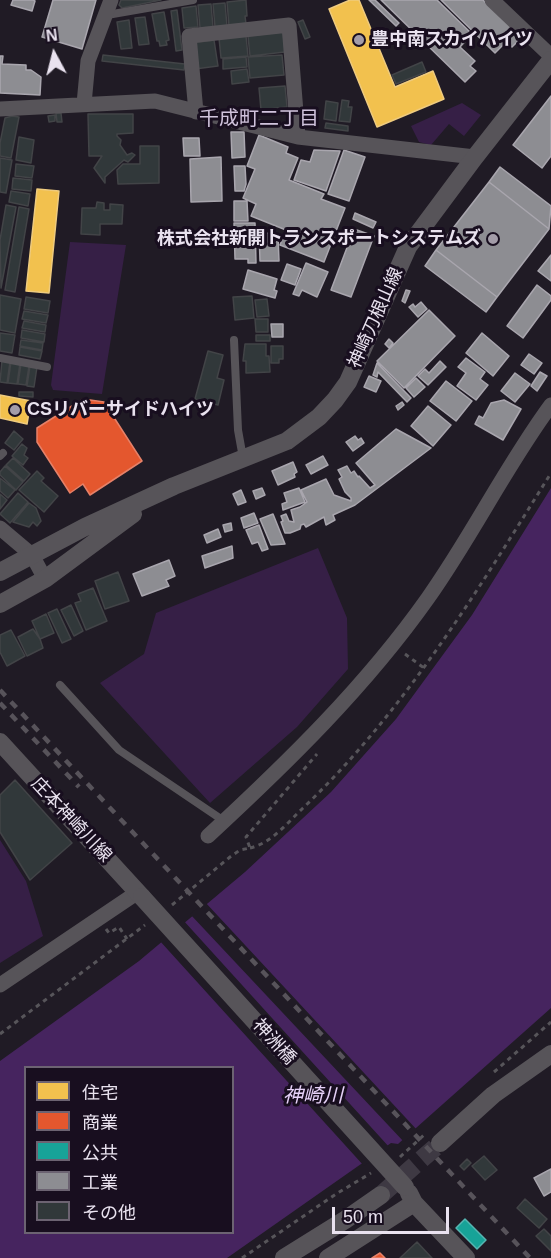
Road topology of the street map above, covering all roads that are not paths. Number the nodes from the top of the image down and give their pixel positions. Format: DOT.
graph roads {
  1 [pos="111,0"];
  2 [pos="193,0"];
  3 [pos="492,0"];
  4 [pos="105,15"];
  5 [pos="551,58"];
  6 [pos="84,104"];
  7 [pos="0,109"];
  8 [pos="196,112"];
  9 [pos="298,137"];
  10 [pos="475,157"];
  11 [pos="234,340"];
  12 [pos="0,358"];
  13 [pos="47,367"];
  14 [pos="551,405"];
  15 [pos="243,458"];
  16 [pos="174,486"];
  17 [pos="0,528"];
  18 [pos="32,555"];
  19 [pos="0,572"];
  20 [pos="45,579"];
  21 [pos="0,604"];
  22 [pos="60,685"];
  23 [pos="0,742"];
  24 [pos="224,821"];
  25 [pos="208,836"];
  26 [pos="140,895"];
  27 [pos="0,985"];
  28 [pos="551,1054"];
  29 [pos="440,1143"];
  30 [pos="381,1195"];
  31 [pos="414,1203"];
  32 [pos="285,1258"];
  33 [pos="328,1258"];
  34 [pos="466,1258"];
  1 -- 4 [label="street"];
  2 -- 4 [label="lane"];
  3 -- 5 [label="street"];
  4 -- 6 [label="street"];
  5 -- 10 [label="street, 神崎刀根山線"];
  6 -- 7 [label="street"];
  6 -- 8 [label="street"];
  8 -- 9 [label="street"];
  8 -- 9 [label="street"];
  9 -- 10 [label="street"];
  10 -- 15 [label="street, 神崎刀根山線"];
  11 -- 15 [label="lane"];
  12 -- 13 [label="lane"];
  14 -- 24 [label="street"];
  15 -- 16 [label="street, 神崎刀根山線"];
  16 -- 18 [label="street, 神崎刀根山線"];
  16 -- 20 [label="street, 神崎刀根山線"];
  17 -- 18 [label="street"];
  18 -- 19 [label="street, 神崎刀根山線"];
  18 -- 20 [label="street"];
  20 -- 21 [label="street, 神崎刀根山線"];
  22 -- 24 [label="lane"];
  23 -- 26 [label="street, 庄本神崎川線"];
  24 -- 25 [label="street"];
  26 -- 27 [label="street"];
  26 -- 31 [label="street, 神洲橋, bridge"];
  28 -- 29 [label="street"];
  30 -- 32 [label="street"];
  31 -- 33 [label="street"];
  31 -- 34 [label="street, 神洲橋"];
}
